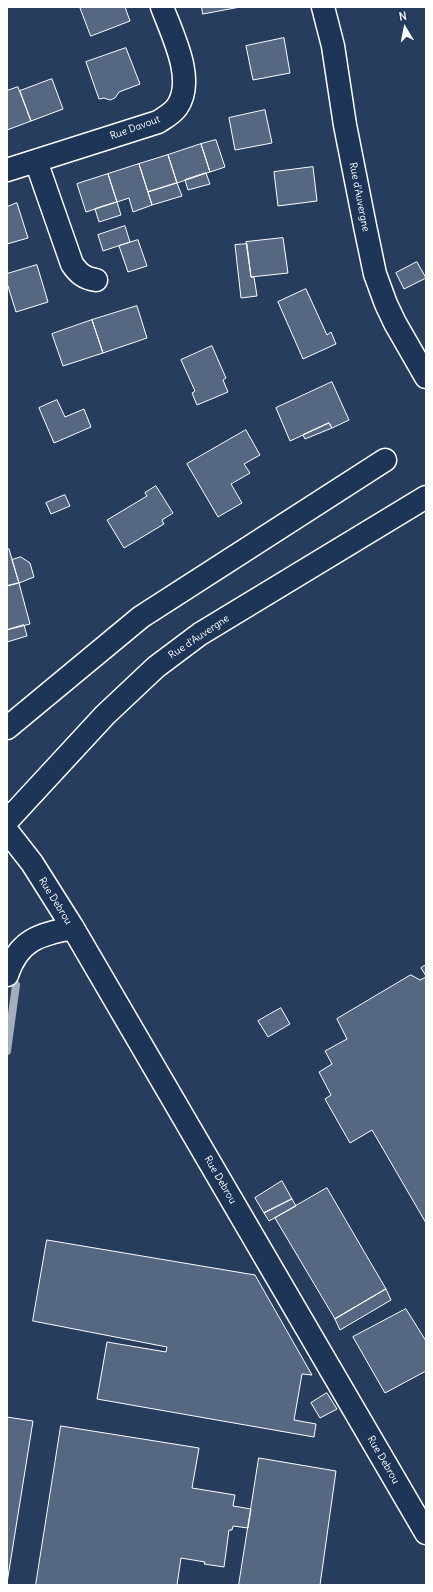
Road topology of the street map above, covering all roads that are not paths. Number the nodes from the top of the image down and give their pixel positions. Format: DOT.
graph roads {
  1 [pos="162,7"];
  2 [pos="323,7"];
  3 [pos="36,162"];
  4 [pos="7,170"];
  5 [pos="96,280"];
  6 [pos="426,377"];
  7 [pos="385,460"];
  8 [pos="426,497"];
  9 [pos="7,728"];
  10 [pos="7,821"];
  11 [pos="7,831"];
  12 [pos="73,928"];
  13 [pos="7,975"];
  14 [pos="426,1533"];
  1 -- 3 [label="street, Rue Davout"];
  2 -- 6 [label="street, Rue d'Auvergne"];
  3 -- 4 [label="street, Rue Davout"];
  3 -- 5 [label="street"];
  7 -- 9 [label="street"];
  8 -- 10 [label="street, Rue d'Auvergne"];
  11 -- 12 [label="street, Rue Debrou"];
  12 -- 13 [label="street"];
  12 -- 14 [label="street, Rue Debrou"];
}
